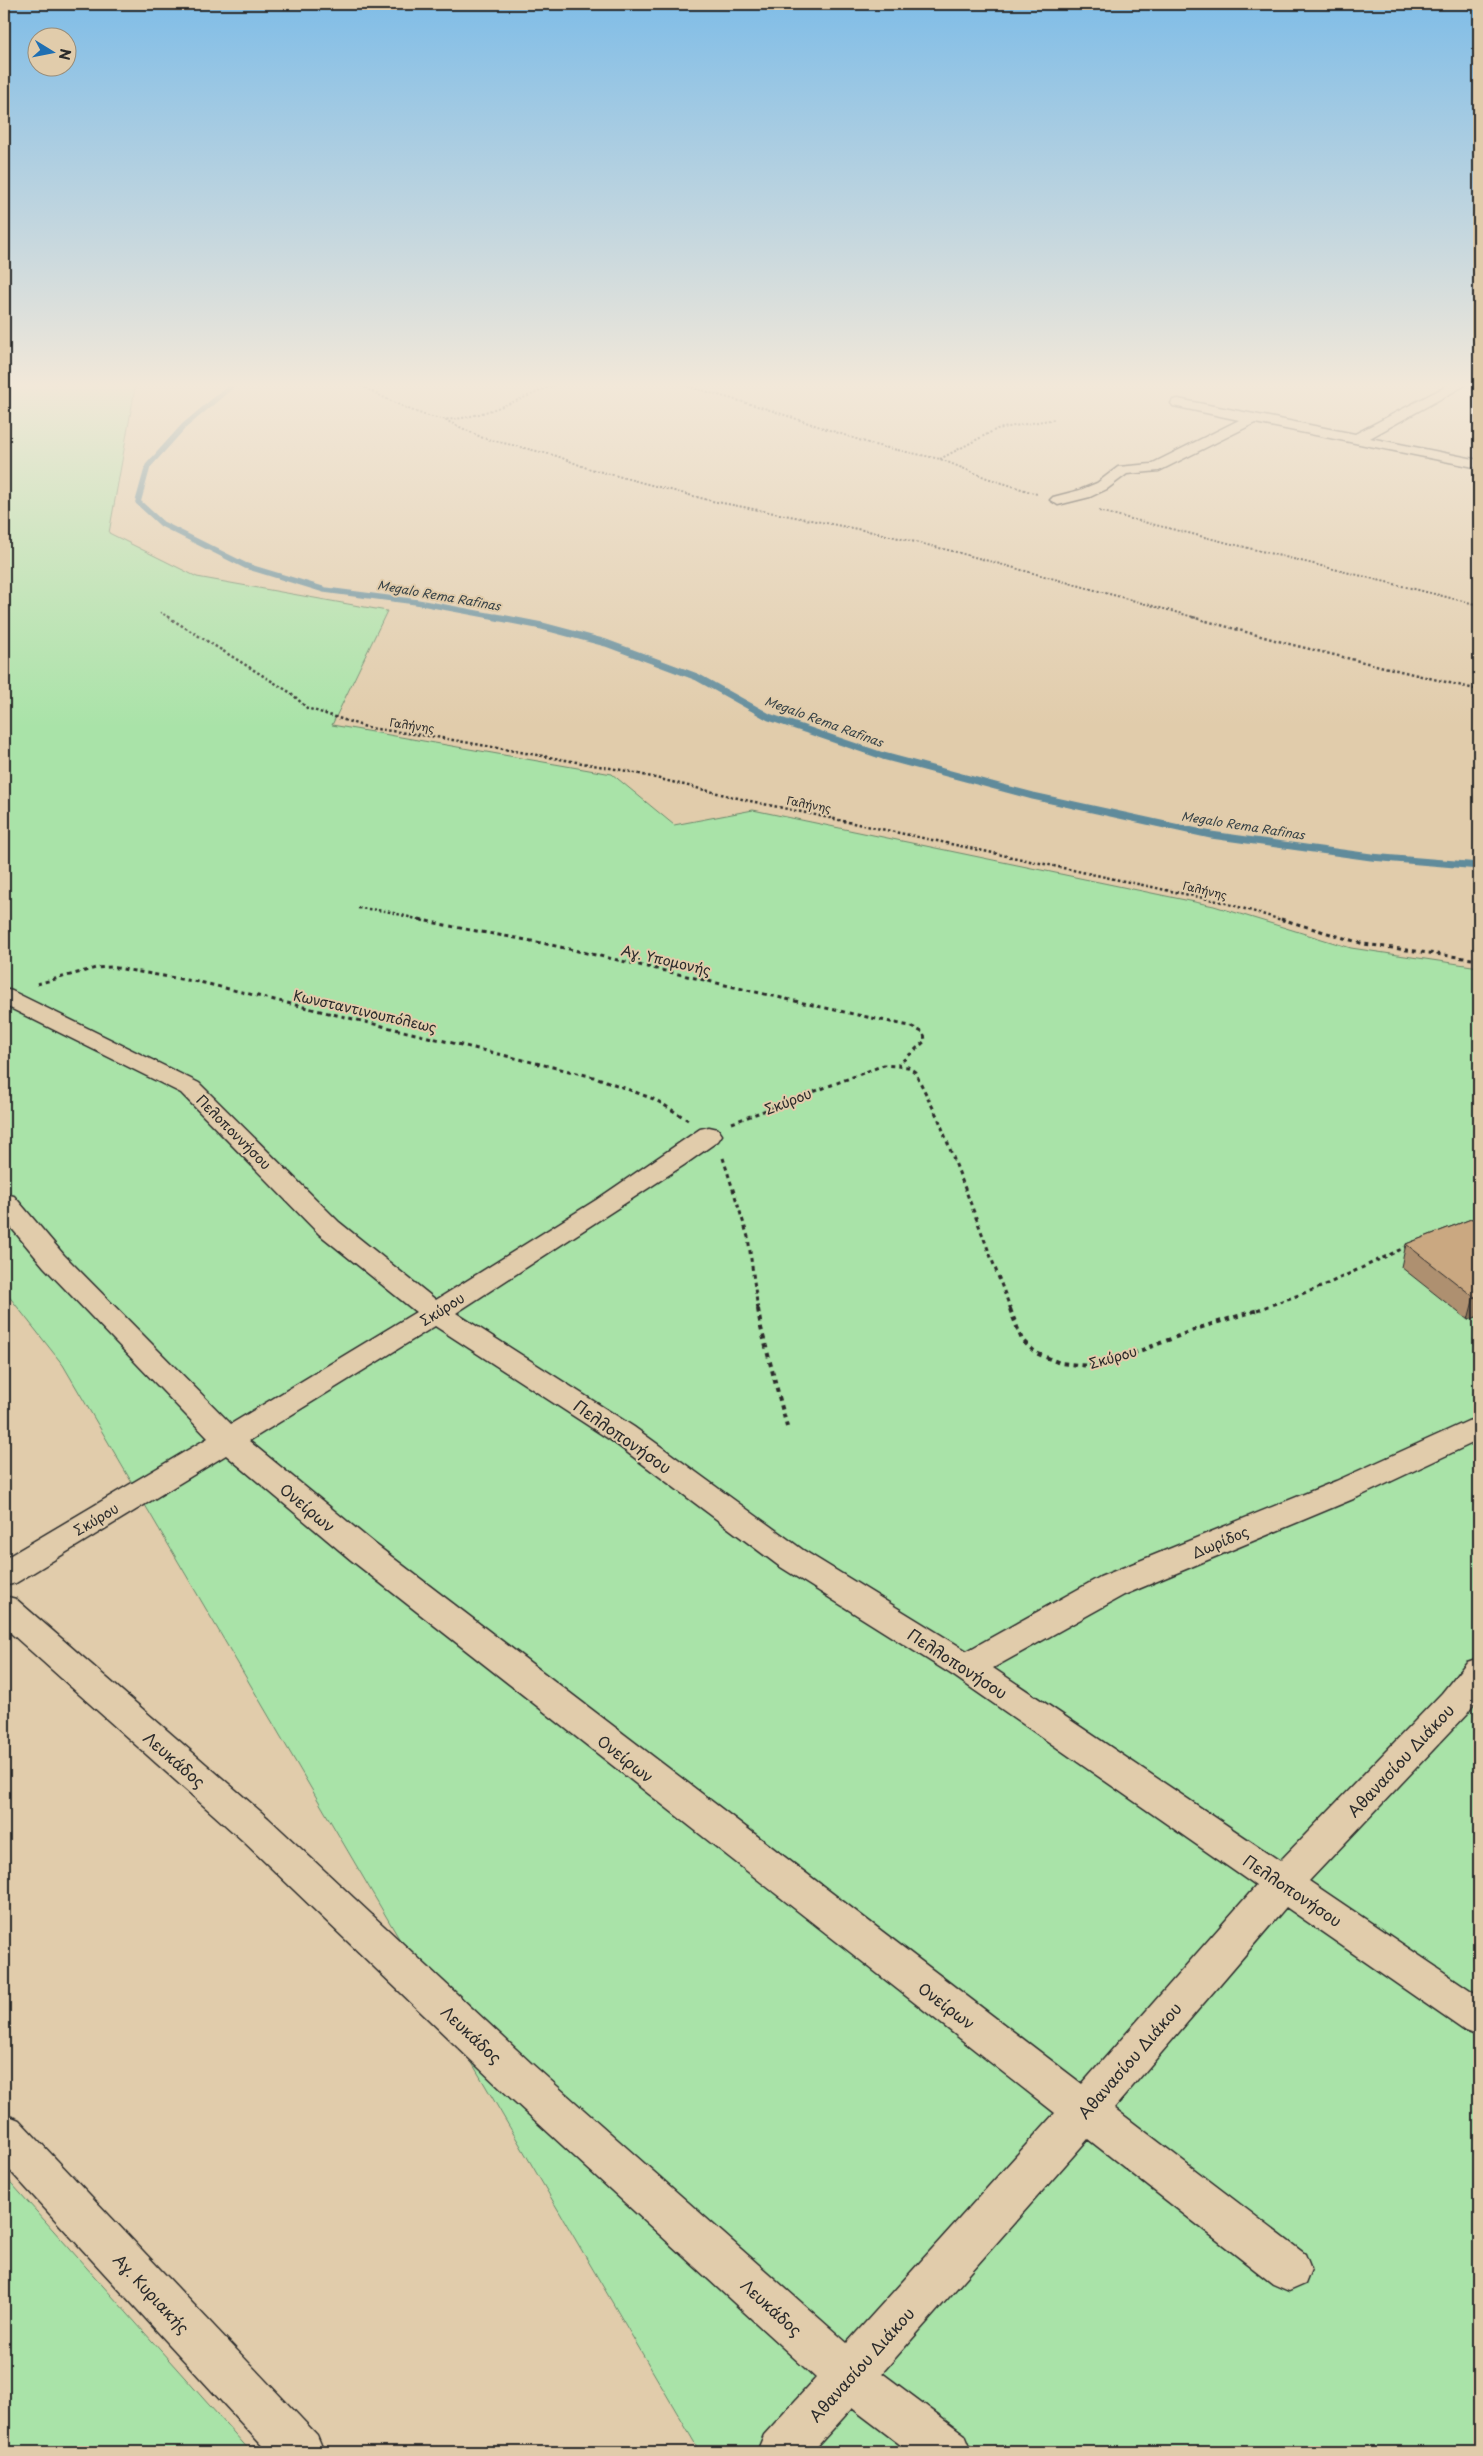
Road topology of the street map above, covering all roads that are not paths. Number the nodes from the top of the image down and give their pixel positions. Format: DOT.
graph roads {
  1 [pos="1069,498"];
  2 [pos="1058,500"];
  3 [pos="4,996"];
  4 [pos="709,1135"];
  5 [pos="4,1202"];
  6 [pos="435,1313"];
  7 [pos="1479,1428"];
  8 [pos="229,1441"];
  9 [pos="4,1574"];
  10 [pos="4,1608"];
  11 [pos="966,1667"];
  12 [pos="1479,1671"];
  13 [pos="1283,1883"];
  14 [pos="1479,2018"];
  15 [pos="1085,2111"];
  16 [pos="4,2134"];
  17 [pos="1289,2269"];
  18 [pos="850,2377"];
  19 [pos="300,2452"];
  20 [pos="781,2452"];
  21 [pos="948,2452"];
  1 -- 2 [label="street"];
  3 -- 6 [label="street, Πελοποννήσου"];
  4 -- 6 [label="street, Σκύρου"];
  5 -- 8 [label="street, Ονείρων"];
  6 -- 8 [label="street, Σκύρου"];
  6 -- 11 [label="street, Πελλοπονήσου"];
  7 -- 11 [label="street, Δωρίδος"];
  8 -- 9 [label="street, Σκύρου"];
  8 -- 15 [label="street, Ονείρων"];
  10 -- 18 [label="street, Λευκάδος"];
  11 -- 13 [label="street, Πελλοπονήσου"];
  12 -- 13 [label="street, Αθανασίου Διάκου"];
  13 -- 14 [label="street, Πελλοπονήσου"];
  13 -- 15 [label="street, Αθανασίου Διάκου"];
  15 -- 17 [label="street, Ονείρων"];
  15 -- 18 [label="street, Αθανασίου Διάκου"];
  16 -- 19 [label="street, Αγ. Κυριακής"];
  18 -- 20 [label="street, Αθανασίου Διάκου"];
  18 -- 21 [label="street, Λευκάδος"];
}
